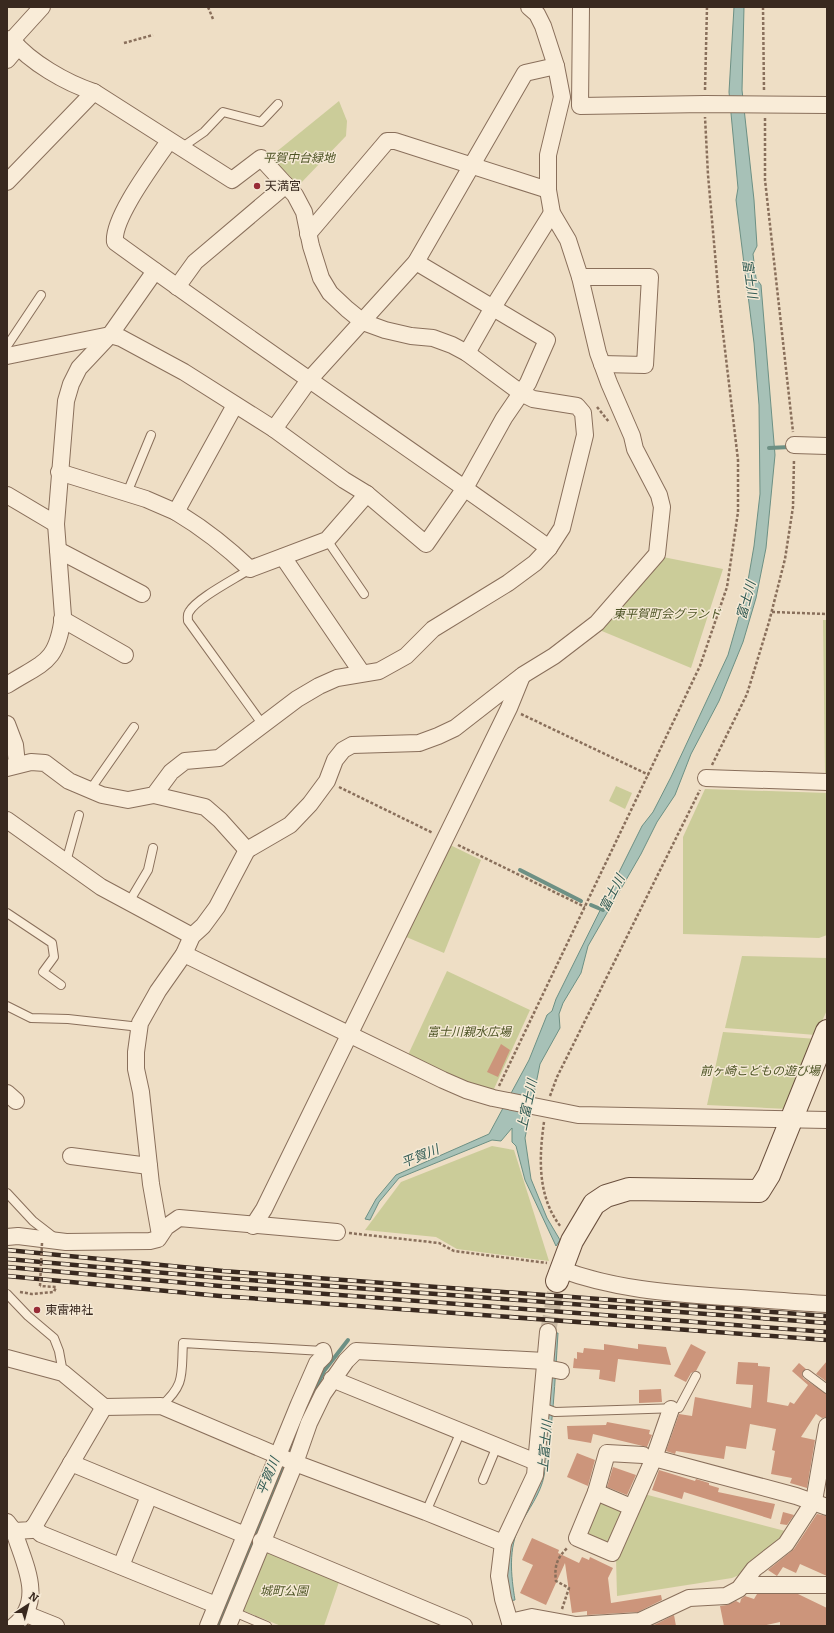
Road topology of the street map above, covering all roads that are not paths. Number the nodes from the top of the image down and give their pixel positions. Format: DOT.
graph roads {
  1 [pos="42,7"];
  2 [pos="530,7"];
  3 [pos="581,7"];
  4 [pos="12,42"];
  5 [pos="7,60"];
  6 [pos="556,66"];
  7 [pos="94,92"];
  8 [pos="278,104"];
  9 [pos="827,105"];
  10 [pos="560,106"];
  11 [pos="580,106"];
  12 [pos="175,145"];
  13 [pos="472,166"];
  14 [pos="7,182"];
  15 [pos="286,185"];
  16 [pos="548,190"];
  17 [pos="552,213"];
  18 [pos="308,234"];
  19 [pos="416,262"];
  20 [pos="155,271"];
  21 [pos="580,277"];
  22 [pos="177,287"];
  23 [pos="41,296"];
  24 [pos="492,309"];
  25 [pos="363,322"];
  26 [pos="110,335"];
  27 [pos="7,346"];
  28 [pos="467,353"];
  29 [pos="7,356"];
  30 [pos="602,364"];
  31 [pos="309,380"];
  32 [pos="521,393"];
  33 [pos="235,405"];
  34 [pos="274,429"];
  35 [pos="151,435"];
  36 [pos="794,445"];
  37 [pos="827,446"];
  38 [pos="59,472"];
  39 [pos="465,488"];
  40 [pos="127,492"];
  41 [pos="367,494"];
  42 [pos="7,495"];
  43 [pos="176,512"];
  44 [pos="56,524"];
  45 [pos="327,540"];
  46 [pos="549,548"];
  47 [pos="58,550"];
  48 [pos="283,557"];
  49 [pos="250,569"];
  50 [pos="142,594"];
  51 [pos="364,594"];
  52 [pos="62,619"];
  53 [pos="125,655"];
  54 [pos="362,673"];
  55 [pos="523,675"];
  56 [pos="7,685"];
  57 [pos="7,724"];
  58 [pos="263,725"];
  59 [pos="134,727"];
  60 [pos="12,766"];
  61 [pos="706,778"];
  62 [pos="827,782"];
  63 [pos="90,790"];
  64 [pos="154,795"];
  65 [pos="79,816"];
  66 [pos="9,824"];
  67 [pos="153,848"];
  68 [pos="247,850"];
  69 [pos="66,862"];
  70 [pos="129,902"];
  71 [pos="7,913"];
  72 [pos="192,936"];
  73 [pos="184,954"];
  74 [pos="62,986"];
  75 [pos="7,1006"];
  76 [pos="138,1029"];
  77 [pos="827,1031"];
  78 [pos="348,1034"];
  79 [pos="791,1119"];
  80 [pos="827,1120"];
  81 [pos="71,1156"];
  82 [pos="149,1166"];
  83 [pos="7,1193"];
  84 [pos="253,1226"];
  85 [pos="337,1232"];
  86 [pos="160,1235"];
  87 [pos="7,1237"];
  88 [pos="61,1242"];
  89 [pos="560,1272"];
  90 [pos="7,1294"];
  91 [pos="827,1304"];
  92 [pos="548,1332"];
  93 [pos="323,1351"];
  94 [pos="7,1358"];
  95 [pos="550,1367"];
  96 [pos="62,1373"];
  97 [pos="807,1374"];
  98 [pos="696,1376"];
  99 [pos="332,1379"];
  100 [pos="827,1389"];
  101 [pos="549,1403"];
  102 [pos="160,1406"];
  103 [pos="104,1407"];
  104 [pos="671,1409"];
  105 [pos="827,1426"];
  106 [pos="461,1431"];
  107 [pos="497,1446"];
  108 [pos="279,1456"];
  109 [pos="648,1456"];
  110 [pos="824,1459"];
  111 [pos="536,1462"];
  112 [pos="71,1463"];
  113 [pos="295,1463"];
  114 [pos="483,1480"];
  115 [pos="596,1492"];
  116 [pos="150,1496"];
  117 [pos="821,1504"];
  118 [pos="631,1507"];
  119 [pos="426,1512"];
  120 [pos="11,1527"];
  121 [pos="33,1527"];
  122 [pos="245,1535"];
  123 [pos="262,1542"];
  124 [pos="503,1543"];
  125 [pos="121,1566"];
  126 [pos="744,1585"];
  127 [pos="827,1585"];
  128 [pos="216,1605"];
  129 [pos="26,1614"];
  130 [pos="231,1619"];
  131 [pos="515,1622"];
  132 [pos="14,1626"];
  133 [pos="56,1626"];
  134 [pos="208,1626"];
  135 [pos="267,1626"];
  136 [pos="464,1626"];
  1 -- 4 [label="street"];
  2 -- 6 [label="street"];
  3 -- 11 [label="street"];
  4 -- 5 [label="street"];
  4 -- 7 [label="street"];
  6 -- 10 [label="street"];
  6 -- 13 [label="street"];
  7 -- 12 [label="street"];
  7 -- 14 [label="street"];
  8 -- 12 [label="lane"];
  9 -- 11 [label="street"];
  10 -- 11 [label="street"];
  10 -- 16 [label="street"];
  12 -- 15 [label="street"];
  12 -- 20 [label="street"];
  13 -- 16 [label="street"];
  13 -- 18 [label="street"];
  13 -- 19 [label="street"];
  15 -- 18 [label="street"];
  15 -- 22 [label="street"];
  16 -- 17 [label="street"];
  17 -- 21 [label="street"];
  17 -- 24 [label="street"];
  18 -- 25 [label="street"];
  19 -- 24 [label="street"];
  19 -- 25 [label="street"];
  20 -- 22 [label="street"];
  20 -- 26 [label="street"];
  21 -- 30 [label="street"];
  21 -- 30 [label="street"];
  22 -- 31 [label="street"];
  23 -- 27 [label="lane"];
  24 -- 28 [label="street"];
  24 -- 32 [label="street"];
  25 -- 28 [label="street"];
  25 -- 31 [label="street"];
  26 -- 29 [label="street"];
  26 -- 33 [label="street"];
  26 -- 38 [label="street"];
  28 -- 32 [label="street"];
  30 -- 55 [label="street"];
  31 -- 34 [label="street"];
  31 -- 39 [label="street"];
  32 -- 39 [label="street"];
  32 -- 46 [label="street"];
  33 -- 34 [label="street"];
  33 -- 43 [label="street"];
  34 -- 41 [label="street"];
  35 -- 40 [label="lane"];
  36 -- 37 [label="street"];
  38 -- 40 [label="street"];
  38 -- 44 [label="street"];
  39 -- 41 [label="street"];
  39 -- 46 [label="street"];
  40 -- 43 [label="street"];
  41 -- 45 [label="street"];
  42 -- 44 [label="street"];
  43 -- 49 [label="street"];
  44 -- 47 [label="street"];
  45 -- 48 [label="street"];
  45 -- 51 [label="lane"];
  46 -- 54 [label="street"];
  47 -- 50 [label="street"];
  47 -- 52 [label="street"];
  48 -- 49 [label="street"];
  48 -- 54 [label="street"];
  49 -- 58 [label="lane"];
  52 -- 53 [label="street"];
  52 -- 56 [label="street"];
  54 -- 58 [label="street"];
  55 -- 68 [label="street"];
  55 -- 78 [label="street"];
  57 -- 60 [label="street"];
  58 -- 64 [label="street"];
  59 -- 63 [label="lane"];
  60 -- 63 [label="street"];
  61 -- 62 [label="street"];
  63 -- 64 [label="street"];
  64 -- 68 [label="street"];
  65 -- 69 [label="lane"];
  66 -- 69 [label="street"];
  67 -- 70 [label="lane"];
  68 -- 72 [label="street"];
  69 -- 70 [label="street"];
  70 -- 72 [label="street"];
  71 -- 74 [label="lane"];
  72 -- 73 [label="street"];
  73 -- 76 [label="street"];
  73 -- 78 [label="street"];
  75 -- 76 [label="lane"];
  76 -- 82 [label="street"];
  77 -- 79 [label="street"];
  78 -- 79 [label="street"];
  78 -- 84 [label="street"];
  79 -- 80 [label="street"];
  79 -- 89 [label="street"];
  81 -- 82 [label="street"];
  82 -- 86 [label="street"];
  83 -- 88 [label="lane"];
  84 -- 85 [label="street"];
  84 -- 86 [label="street"];
  86 -- 88 [label="street"];
  87 -- 88 [label="street"];
  89 -- 91 [label="street"];
  90 -- 96 [label="lane"];
  92 -- 95 [label="street"];
  93 -- 102 [label="lane"];
  93 -- 108 [label="street"];
  94 -- 96 [label="street"];
  95 -- 99 [label="street"];
  95 -- 101 [label="street"];
  96 -- 103 [label="street"];
  97 -- 100 [label="lane"];
  98 -- 104 [label="lane"];
  99 -- 106 [label="street"];
  99 -- 113 [label="street"];
  101 -- 104 [label="lane"];
  101 -- 111 [label="street"];
  102 -- 103 [label="street"];
  102 -- 108 [label="street"];
  103 -- 112 [label="street"];
  104 -- 109 [label="street"];
  105 -- 110 [label="street"];
  106 -- 107 [label="street"];
  106 -- 119 [label="lane"];
  107 -- 111 [label="street"];
  107 -- 114 [label="lane"];
  108 -- 113 [label="street"];
  108 -- 122 [label="street"];
  109 -- 115 [label="street"];
  109 -- 117 [label="street"];
  109 -- 118 [label="street"];
  110 -- 117 [label="street"];
  111 -- 124 [label="street"];
  112 -- 116 [label="street"];
  112 -- 121 [label="street"];
  113 -- 119 [label="street"];
  113 -- 123 [label="street"];
  115 -- 118 [label="street"];
  115 -- 118 [label="street"];
  116 -- 122 [label="street"];
  116 -- 125 [label="street"];
  117 -- 126 [label="street"];
  119 -- 124 [label="street"];
  120 -- 121 [label="street"];
  120 -- 129 [label="street"];
  121 -- 125 [label="street"];
  122 -- 128 [label="street"];
  123 -- 130 [label="street"];
  123 -- 136 [label="street"];
  124 -- 131 [label="street"];
  125 -- 128 [label="street"];
  126 -- 127 [label="street"];
  126 -- 131 [label="street"];
  128 -- 134 [label="street"];
  129 -- 132 [label="street"];
  129 -- 133 [label="street"];
  130 -- 135 [label="lane"];
}
